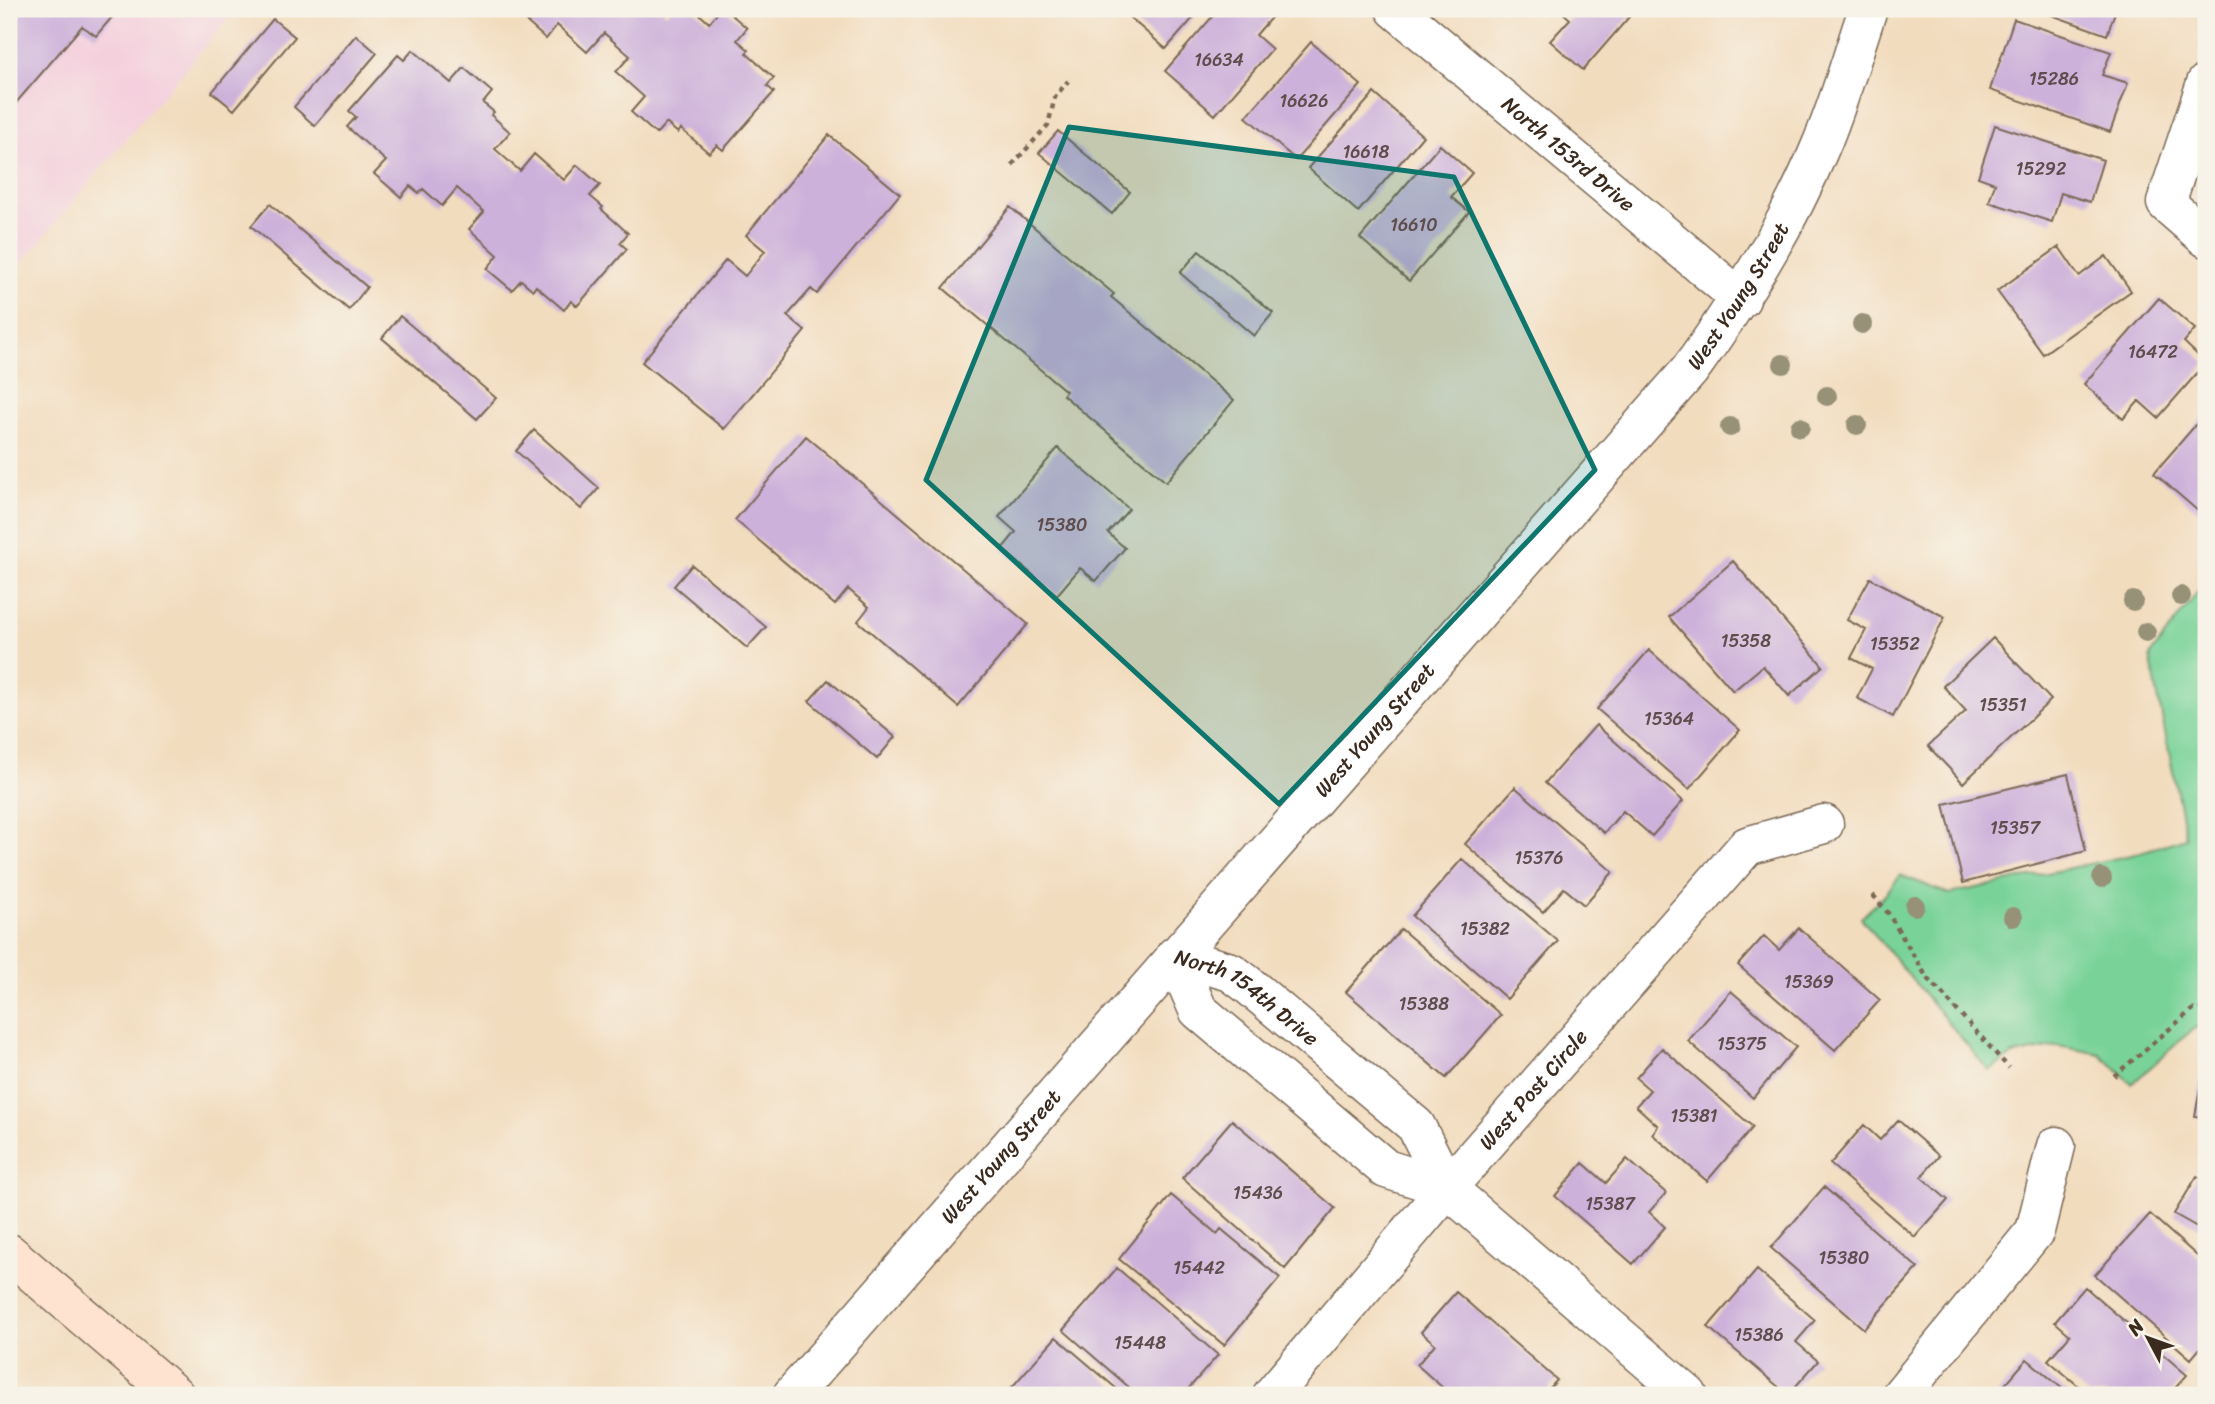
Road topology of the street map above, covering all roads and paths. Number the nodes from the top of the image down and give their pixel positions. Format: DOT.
graph roads {
  1 [pos="1395,9"];
  2 [pos="1868,9"];
  3 [pos="1068,82"];
  4 [pos="2206,83"];
  5 [pos="1012,165"];
  6 [pos="2206,238"];
  7 [pos="1741,299"];
  8 [pos="1824,824"];
  9 [pos="1872,895"];
  10 [pos="1175,956"];
  11 [pos="2206,1008"];
  12 [pos="2009,1068"];
  13 [pos="2114,1076"];
  14 [pos="2056,1146"];
  15 [pos="1447,1188"];
  16 [pos="9,1253"];
  17 [pos="175,1395"];
  18 [pos="792,1395"];
  19 [pos="1272,1395"];
  20 [pos="1688,1395"];
  21 [pos="1901,1395"];
  1 -- 7 [label="street, North 153rd Drive"];
  2 -- 7 [label="street, West Young Street"];
  3 -- 5 [label="path"];
  4 -- 6 [label="street"];
  7 -- 10 [label="street, West Young Street"];
  8 -- 15 [label="street, West Post Circle"];
  9 -- 12 [label="path"];
  10 -- 15 [label="street, North 154th Drive"];
  10 -- 15 [label="street, North 154th Drive"];
  10 -- 18 [label="street, West Young Street"];
  11 -- 13 [label="path"];
  14 -- 21 [label="street"];
  15 -- 19 [label="street, West Post Circle"];
  15 -- 20 [label="street, North 154th Drive"];
  16 -- 17 [label="main road"];
}
